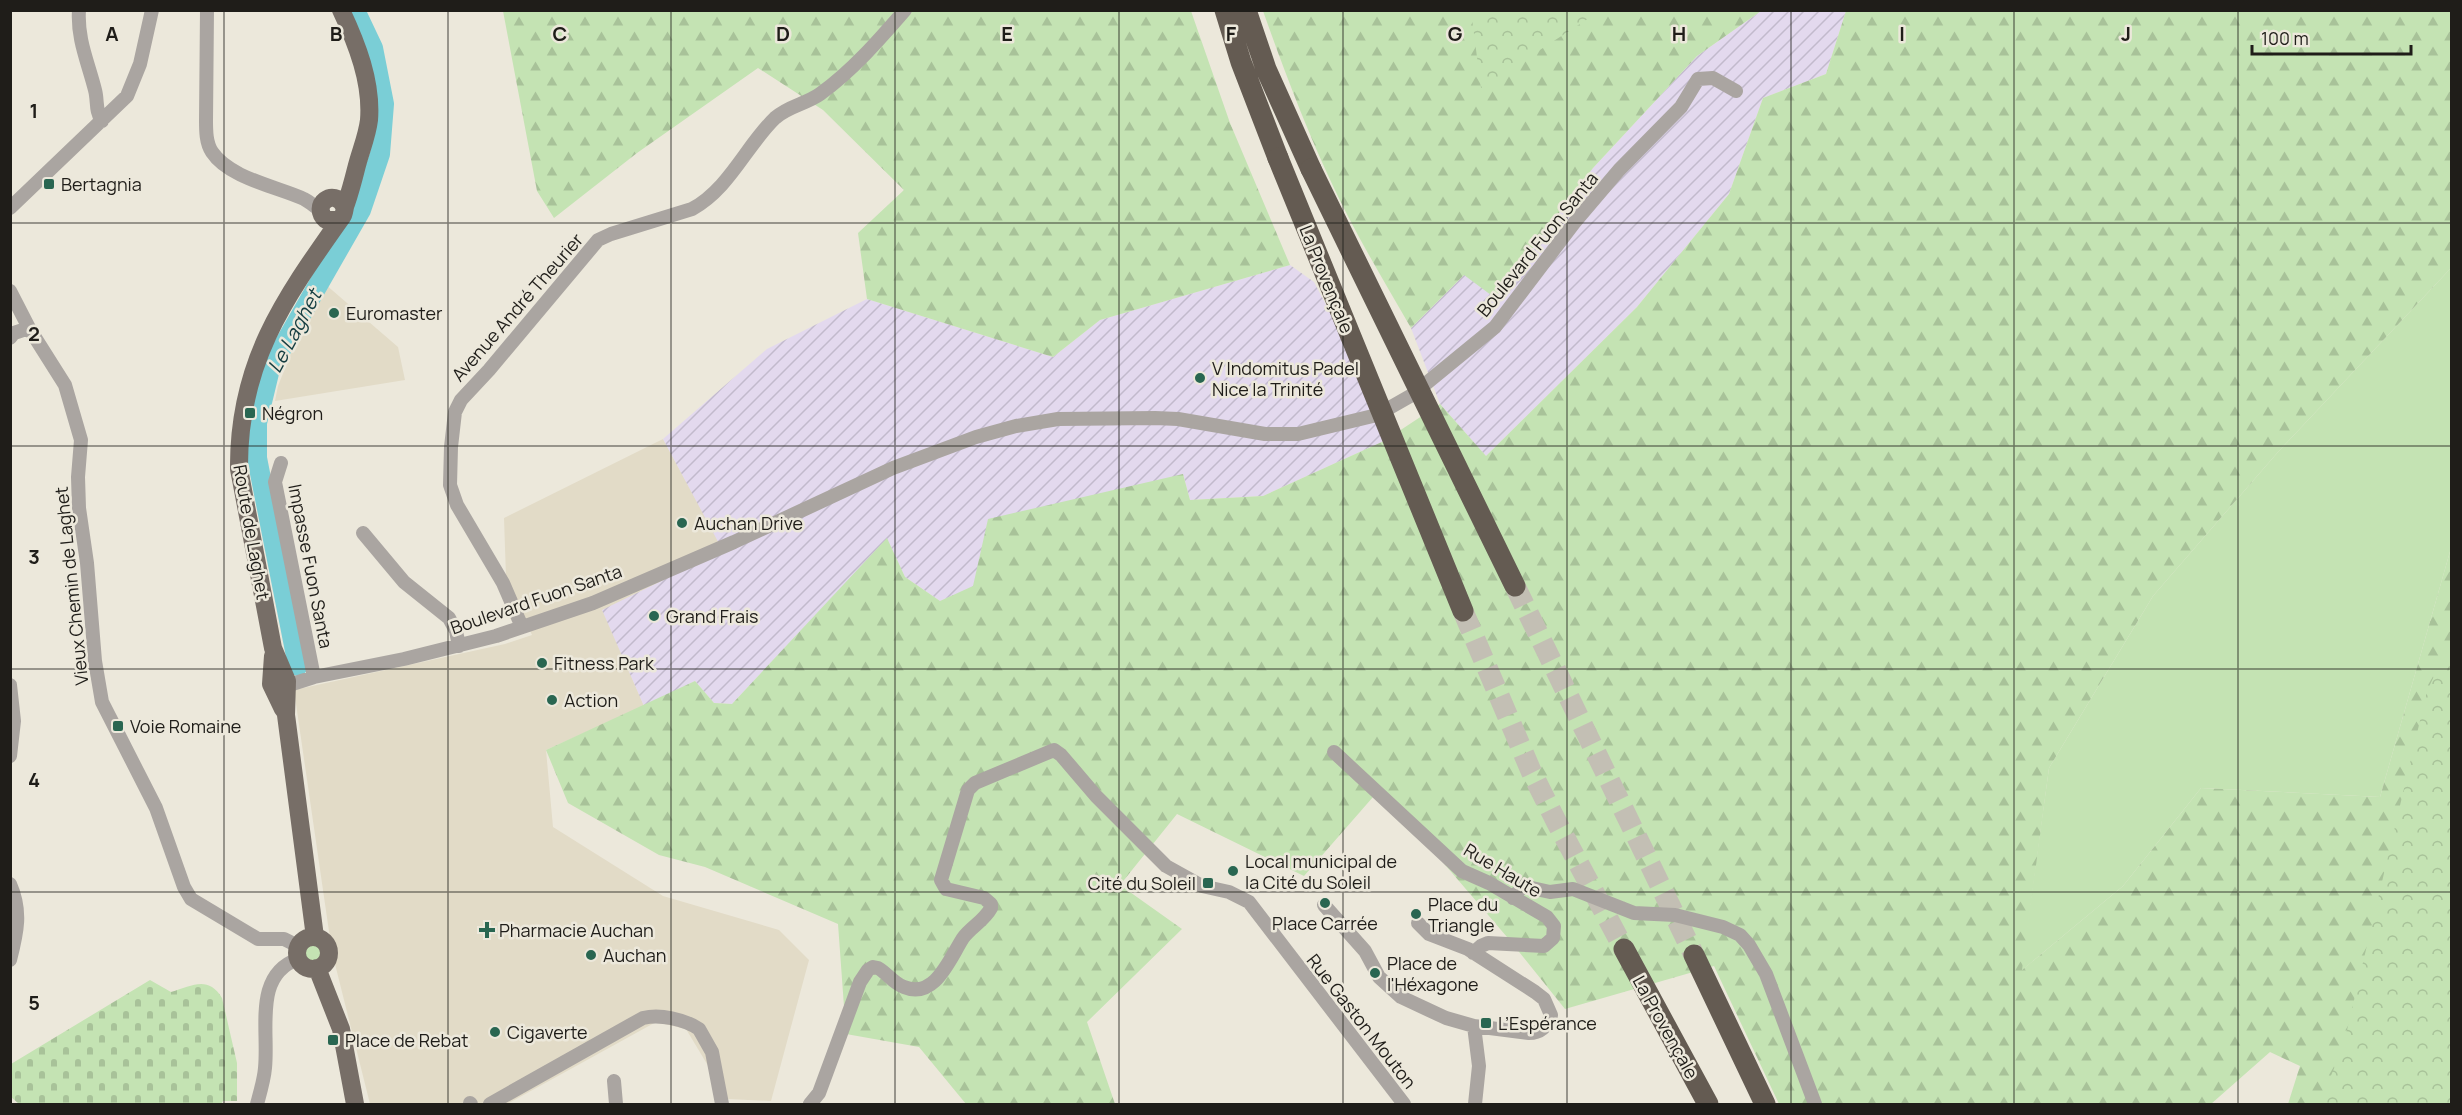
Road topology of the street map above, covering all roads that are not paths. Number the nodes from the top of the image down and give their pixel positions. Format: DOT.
graph roads {
  1 [pos="79,10"];
  2 [pos="152,10"];
  3 [pos="207,10"];
  4 [pos="341,10"];
  5 [pos="905,10"];
  6 [pos="1226,10"];
  7 [pos="1246,10"];
  8 [pos="1736,91"];
  9 [pos="102,122"];
  10 [pos="328,207"];
  11 [pos="12,208"];
  12 [pos="10,291"];
  13 [pos="29,328"];
  14 [pos="10,338"];
  15 [pos="281,463"];
  16 [pos="363,533"];
  17 [pos="1515,586"];
  18 [pos="1463,611"];
  19 [pos="522,627"];
  20 [pos="459,646"];
  21 [pos="314,677"];
  22 [pos="281,683"];
  23 [pos="10,685"];
  24 [pos="1335,752"];
  25 [pos="10,756"];
  26 [pos="10,885"];
  27 [pos="1513,898"];
  28 [pos="1324,905"];
  29 [pos="1418,923"];
  30 [pos="315,937"];
  31 [pos="1624,949"];
  32 [pos="298,952"];
  33 [pos="1473,953"];
  34 [pos="1694,955"];
  35 [pos="10,960"];
  36 [pos="317,968"];
  37 [pos="1474,1026"];
  38 [pos="614,1081"];
  39 [pos="256,1104"];
  40 [pos="356,1104"];
  41 [pos="490,1104"];
  42 [pos="616,1104"];
  43 [pos="722,1104"];
  44 [pos="810,1104"];
  45 [pos="1404,1104"];
  46 [pos="1475,1104"];
  47 [pos="1708,1104"];
  48 [pos="1765,1104"];
  49 [pos="1815,1104"];
  1 -- 9 [label="street"];
  2 -- 9 [label="street"];
  3 -- 10 [label="street"];
  4 -- 10 [label="main road, Route de Laghet"];
  5 -- 19 [label="street, Avenue André Theurier"];
  6 -- 18 [label="highway, La Provençale, bridge"];
  7 -- 17 [label="highway, La Provençale, bridge"];
  8 -- 19 [label="street, Boulevard Fuon Santa"];
  9 -- 11 [label="street"];
  10 -- 22 [label="main road, Route de Laghet"];
  12 -- 13 [label="street, Vieux Chemin de Laghet"];
  13 -- 14 [label="street"];
  13 -- 32 [label="street, Vieux Chemin de Laghet"];
  15 -- 21 [label="street, Impasse Fuon Santa"];
  16 -- 20 [label="street"];
  19 -- 20 [label="street, Boulevard Fuon Santa"];
  20 -- 21 [label="street, Boulevard Fuon Santa"];
  21 -- 22 [label="street, Boulevard Fuon Santa"];
  22 -- 30 [label="main road, Route de Laghet"];
  23 -- 25 [label="street"];
  24 -- 27 [label="street, Rue Haute"];
  26 -- 35 [label="street"];
  27 -- 33 [label="street, Rue Haute"];
  27 -- 49 [label="street"];
  28 -- 37 [label="street"];
  29 -- 33 [label="street"];
  30 -- 32 [label="main road"];
  30 -- 36 [label="main road"];
  31 -- 47 [label="highway, La Provençale"];
  32 -- 36 [label="main road"];
  32 -- 39 [label="street"];
  33 -- 37 [label="street"];
  34 -- 48 [label="highway"];
  36 -- 40 [label="main road"];
  37 -- 46 [label="street"];
  38 -- 42 [label="street"];
  41 -- 43 [label="street"];
  44 -- 45 [label="street, Rue Gaston Mouton"];
}
